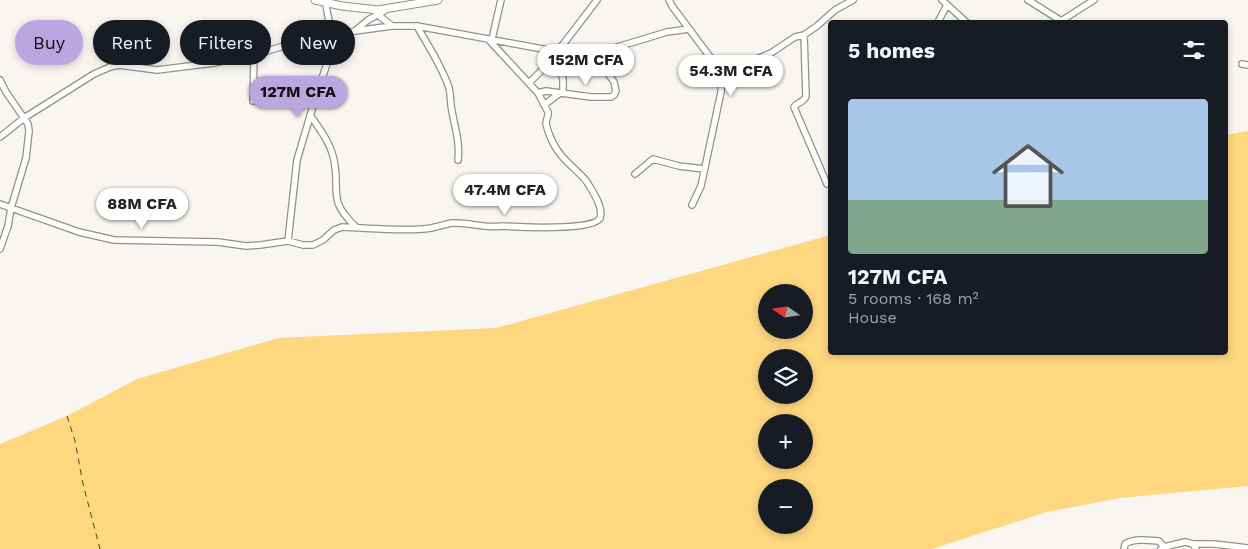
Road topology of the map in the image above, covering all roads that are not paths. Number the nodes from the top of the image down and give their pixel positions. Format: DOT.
graph roads {
  1 [pos="314,0"];
  2 [pos="438,0"];
  3 [pos="501,0"];
  4 [pos="597,0"];
  5 [pos="669,0"];
  6 [pos="853,0"];
  7 [pos="942,0"];
  8 [pos="1028,0"];
  9 [pos="1094,0"];
  10 [pos="325,1"];
  11 [pos="947,5"];
  12 [pos="390,8"];
  13 [pos="377,14"];
  14 [pos="329,20"];
  15 [pos="939,20"];
  16 [pos="964,20"];
  17 [pos="1059,20"];
  18 [pos="1065,20"];
  19 [pos="392,26"];
  20 [pos="417,26"];
  21 [pos="689,29"];
  22 [pos="355,31"];
  23 [pos="804,35"];
  24 [pos="490,39"];
  25 [pos="558,53"];
  26 [pos="594,54"];
  27 [pos="198,65"];
  28 [pos="254,65"];
  29 [pos="327,65"];
  30 [pos="716,66"];
  31 [pos="0,80"];
  32 [pos="529,83"];
  33 [pos="538,93"];
  34 [pos="561,93"];
  35 [pos="253,101"];
  36 [pos="544,105"];
  37 [pos="310,115"];
  38 [pos="24,118"];
  39 [pos="0,137"];
  40 [pos="458,160"];
  41 [pos="704,169"];
  42 [pos="635,174"];
  43 [pos="827,184"];
  44 [pos="0,204"];
  45 [pos="692,205"];
  46 [pos="11,208"];
  47 [pos="356,227"];
  48 [pos="288,241"];
  49 [pos="0,249"];
  50 [pos="1194,546"];
  51 [pos="1163,548"];
  52 [pos="1248,548"];
  53 [pos="1124,549"];
  1 -- 10 [label="street"];
  2 -- 12 [label="street"];
  3 -- 24 [label="street"];
  4 -- 25 [label="street"];
  5 -- 21 [label="street"];
  6 -- 23 [label="street"];
  7 -- 11 [label="street"];
  8 -- 17 [label="street"];
  9 -- 18 [label="street"];
  10 -- 12 [label="street"];
  10 -- 14 [label="street"];
  11 -- 15 [label="street"];
  11 -- 16 [label="street"];
  12 -- 13 [label="street"];
  13 -- 19 [label="street"];
  13 -- 22 [label="street"];
  19 -- 20 [label="street"];
  19 -- 22 [label="street"];
  20 -- 24 [label="street"];
  20 -- 40 [label="street"];
  21 -- 26 [label="street"];
  21 -- 30 [label="street"];
  23 -- 30 [label="street"];
  23 -- 43 [label="street"];
  24 -- 25 [label="street"];
  24 -- 32 [label="street"];
  25 -- 26 [label="street"];
  25 -- 32 [label="street"];
  25 -- 34 [label="street"];
  26 -- 34 [label="street"];
  27 -- 38 [label="street"];
  28 -- 35 [label="street"];
  29 -- 37 [label="street"];
  30 -- 41 [label="street"];
  31 -- 38 [label="street"];
  32 -- 33 [label="street"];
  33 -- 34 [label="street"];
  33 -- 36 [label="street"];
  34 -- 36 [label="street"];
  36 -- 47 [label="street"];
  37 -- 47 [label="street"];
  37 -- 48 [label="street"];
  38 -- 39 [label="street"];
  38 -- 46 [label="street"];
  41 -- 42 [label="street"];
  41 -- 45 [label="street"];
  44 -- 46 [label="street"];
  46 -- 48 [label="street"];
  46 -- 49 [label="street"];
  47 -- 48 [label="street"];
  50 -- 51 [label="street"];
  50 -- 52 [label="street"];
  51 -- 53 [label="street"];
}
